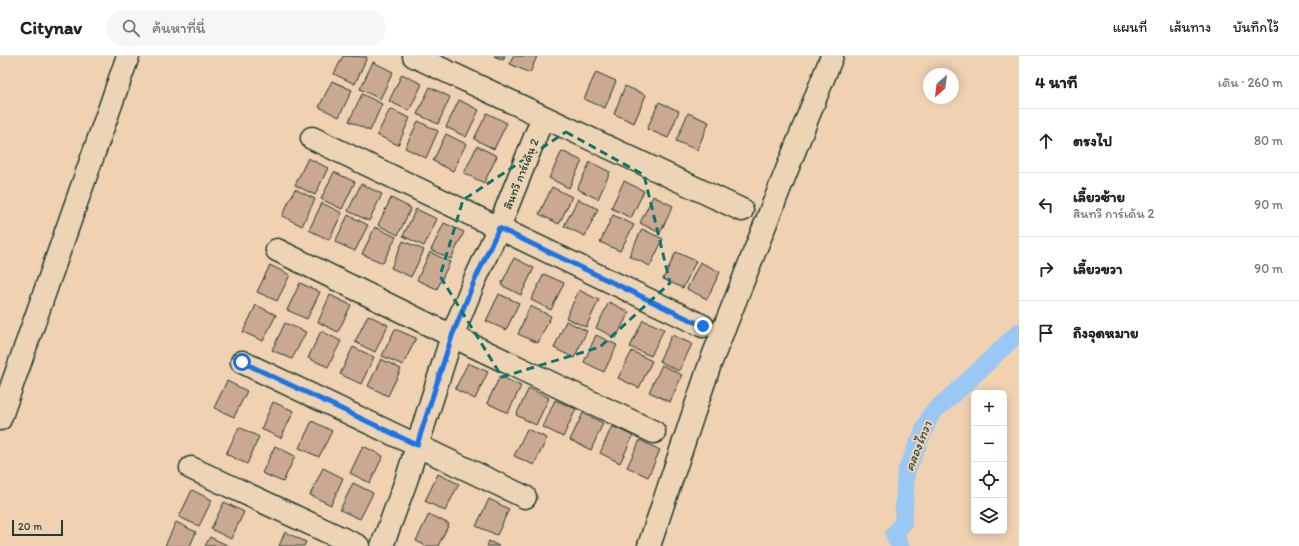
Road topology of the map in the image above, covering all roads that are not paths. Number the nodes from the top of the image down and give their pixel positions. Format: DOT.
graph roads {
  1 [pos="128,56"];
  2 [pos="414,56"];
  3 [pos="832,56"];
  4 [pos="543,117"];
  5 [pos="312,138"];
  6 [pos="742,210"];
  7 [pos="499,228"];
  8 [pos="277,250"];
  9 [pos="703,326"];
  10 [pos="452,336"];
  11 [pos="242,362"];
  12 [pos="0,419"];
  13 [pos="654,432"];
  14 [pos="417,445"];
  15 [pos="192,468"];
  16 [pos="525,497"];
  17 [pos="358,546"];
  18 [pos="382,546"];
  19 [pos="650,546"];
  1 -- 12 [label="street"];
  2 -- 4 [label="street"];
  3 -- 19 [label="street"];
  4 -- 6 [label="street"];
  4 -- 7 [label="street, สินทวี การ์เด้น 2"];
  5 -- 7 [label="street"];
  7 -- 9 [label="street"];
  7 -- 10 [label="street, สินทวี การ์เด้น 2"];
  8 -- 10 [label="street"];
  10 -- 13 [label="street"];
  10 -- 14 [label="street, สินทวี การ์เด้น 2"];
  11 -- 14 [label="street"];
  14 -- 16 [label="street"];
  14 -- 18 [label="street, สินทวี การ์เด้น 2"];
  15 -- 17 [label="street"];
}
